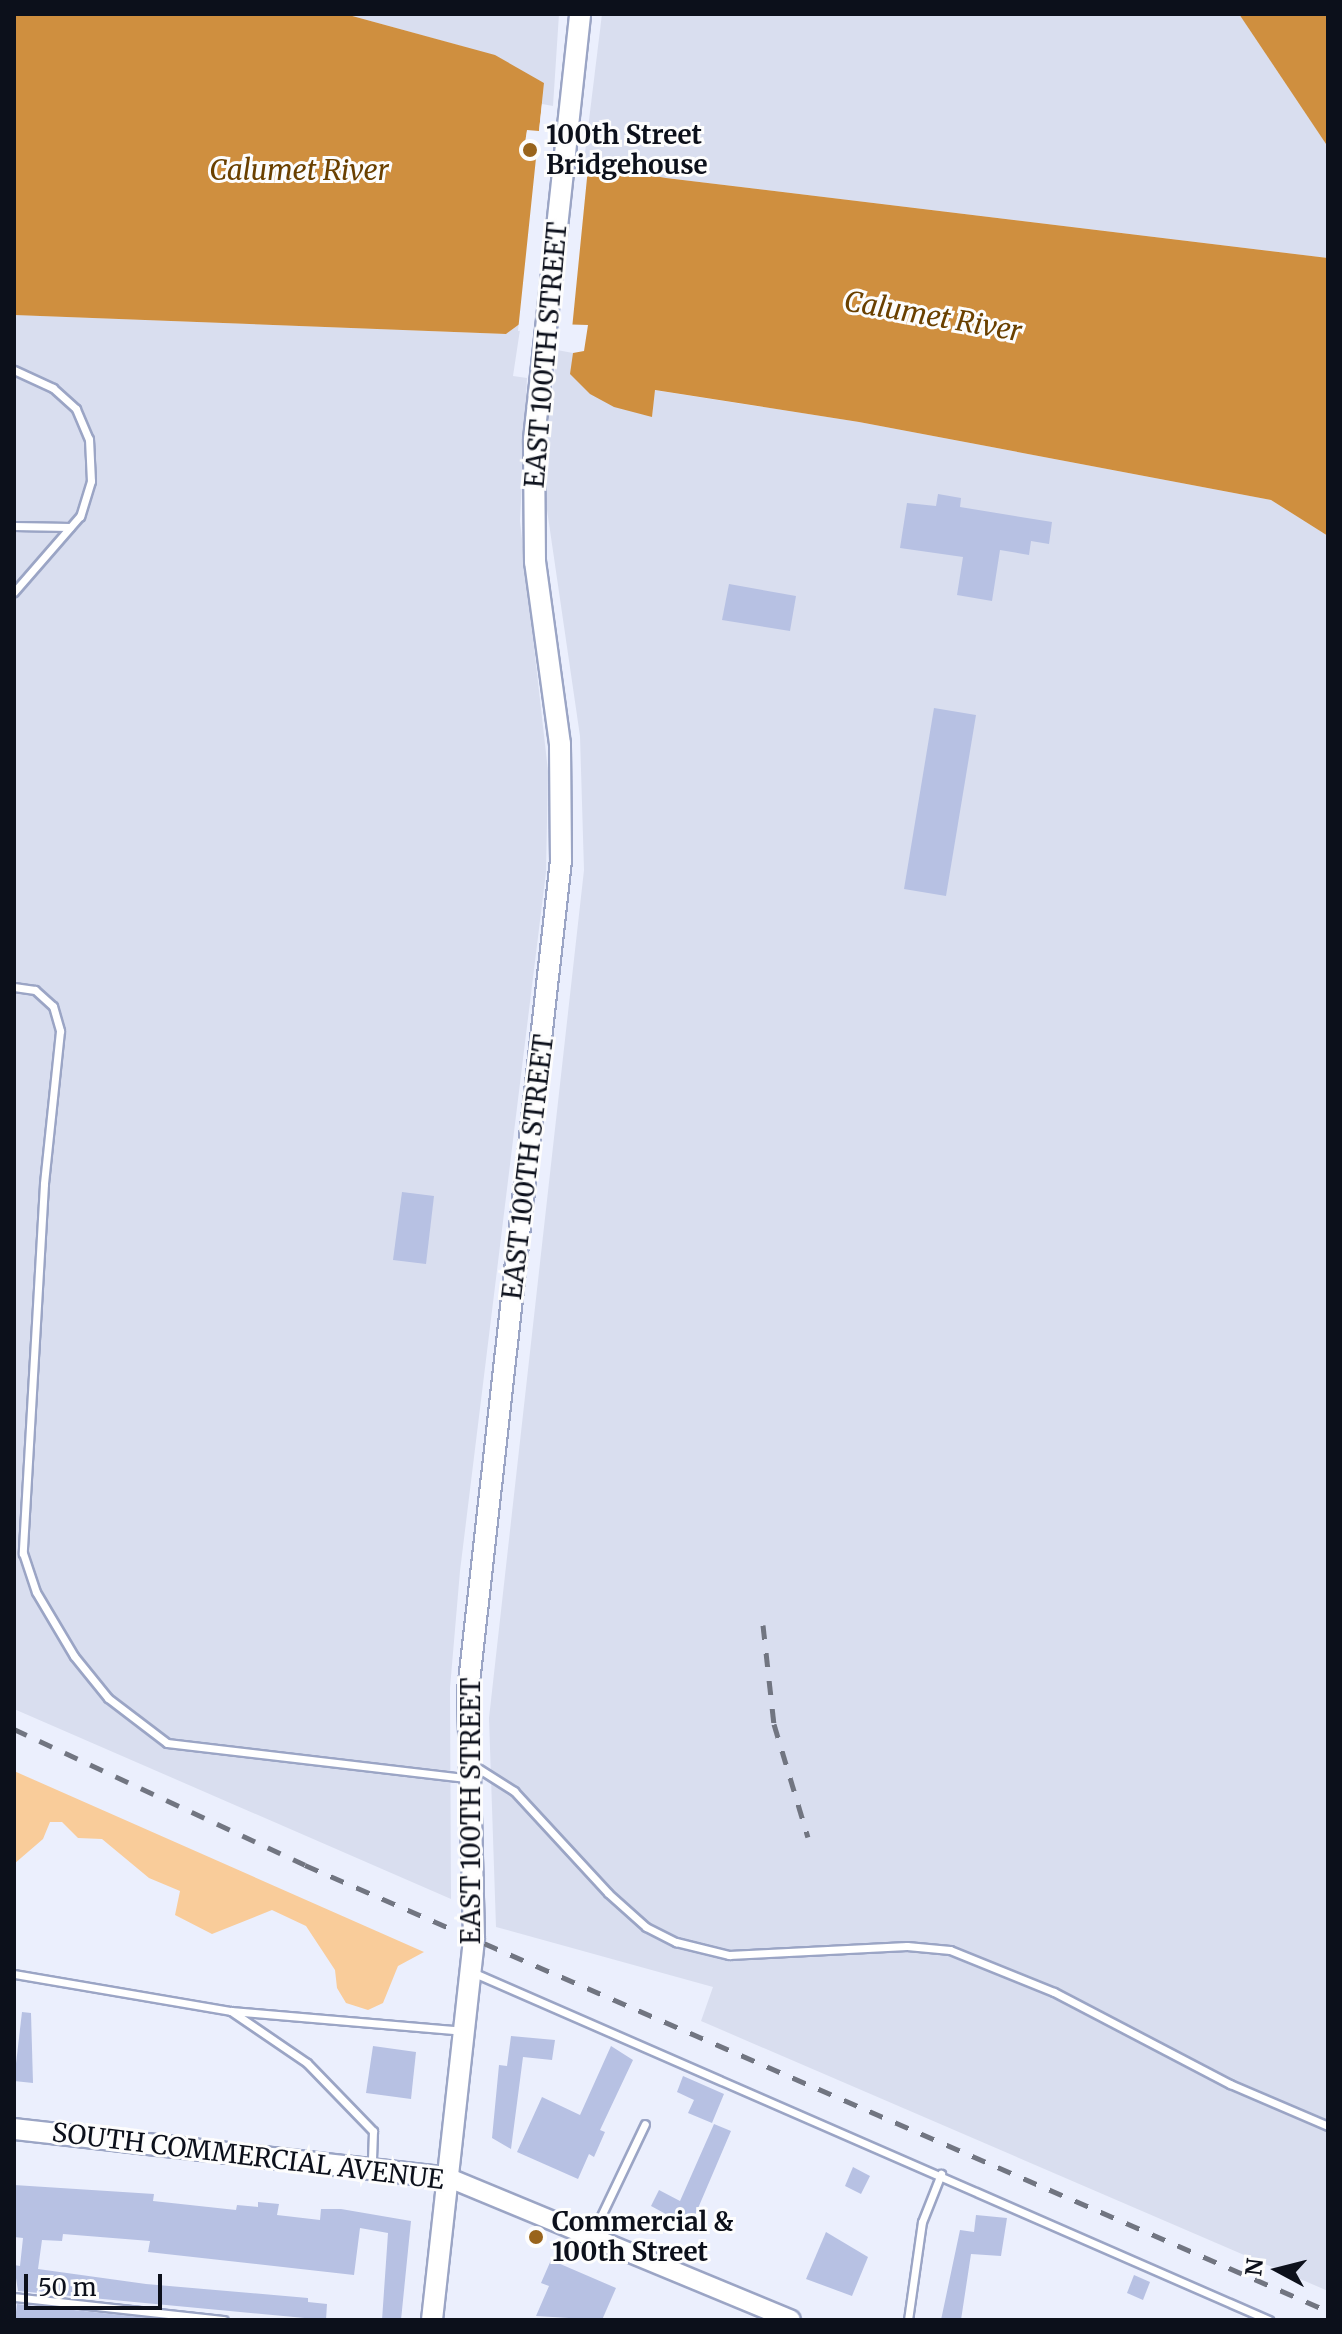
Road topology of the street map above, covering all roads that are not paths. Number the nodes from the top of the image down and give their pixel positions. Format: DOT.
graph roads {
  1 [pos="580,14"];
  2 [pos="14,370"];
  3 [pos="14,526"];
  4 [pos="70,527"];
  5 [pos="14,592"];
  6 [pos="14,987"];
  7 [pos="468,1770"];
  8 [pos="470,1971"];
  9 [pos="14,1974"];
  10 [pos="231,2011"];
  11 [pos="464,2031"];
  12 [pos="645,2124"];
  13 [pos="1328,2126"];
  14 [pos="14,2129"];
  15 [pos="372,2169"];
  16 [pos="941,2174"];
  17 [pos="449,2178"];
  18 [pos="591,2237"];
  19 [pos="14,2297"];
  20 [pos="224,2320"];
  21 [pos="432,2320"];
  22 [pos="791,2320"];
  23 [pos="908,2320"];
  24 [pos="1269,2320"];
  1 -- 7 [label="main road, EAST 100TH STREET"];
  2 -- 4 [label="lane"];
  3 -- 4 [label="lane"];
  4 -- 5 [label="lane"];
  6 -- 7 [label="lane"];
  7 -- 8 [label="main road, EAST 100TH STREET"];
  7 -- 13 [label="lane"];
  8 -- 11 [label="main road, EAST 100TH STREET"];
  8 -- 16 [label="lane"];
  9 -- 10 [label="lane"];
  10 -- 11 [label="lane"];
  10 -- 15 [label="lane"];
  11 -- 17 [label="main road, EAST 100TH STREET"];
  12 -- 18 [label="lane"];
  14 -- 15 [label="main road, SOUTH COMMERCIAL AVENUE"];
  15 -- 17 [label="main road, SOUTH COMMERCIAL AVENUE"];
  16 -- 23 [label="lane"];
  16 -- 24 [label="lane"];
  17 -- 18 [label="street, SOUTH COMMERCIAL AVENUE"];
  17 -- 21 [label="main road, EAST 100TH STREET"];
  18 -- 22 [label="street, SOUTH COMMERCIAL AVENUE"];
  19 -- 20 [label="lane"];
}
